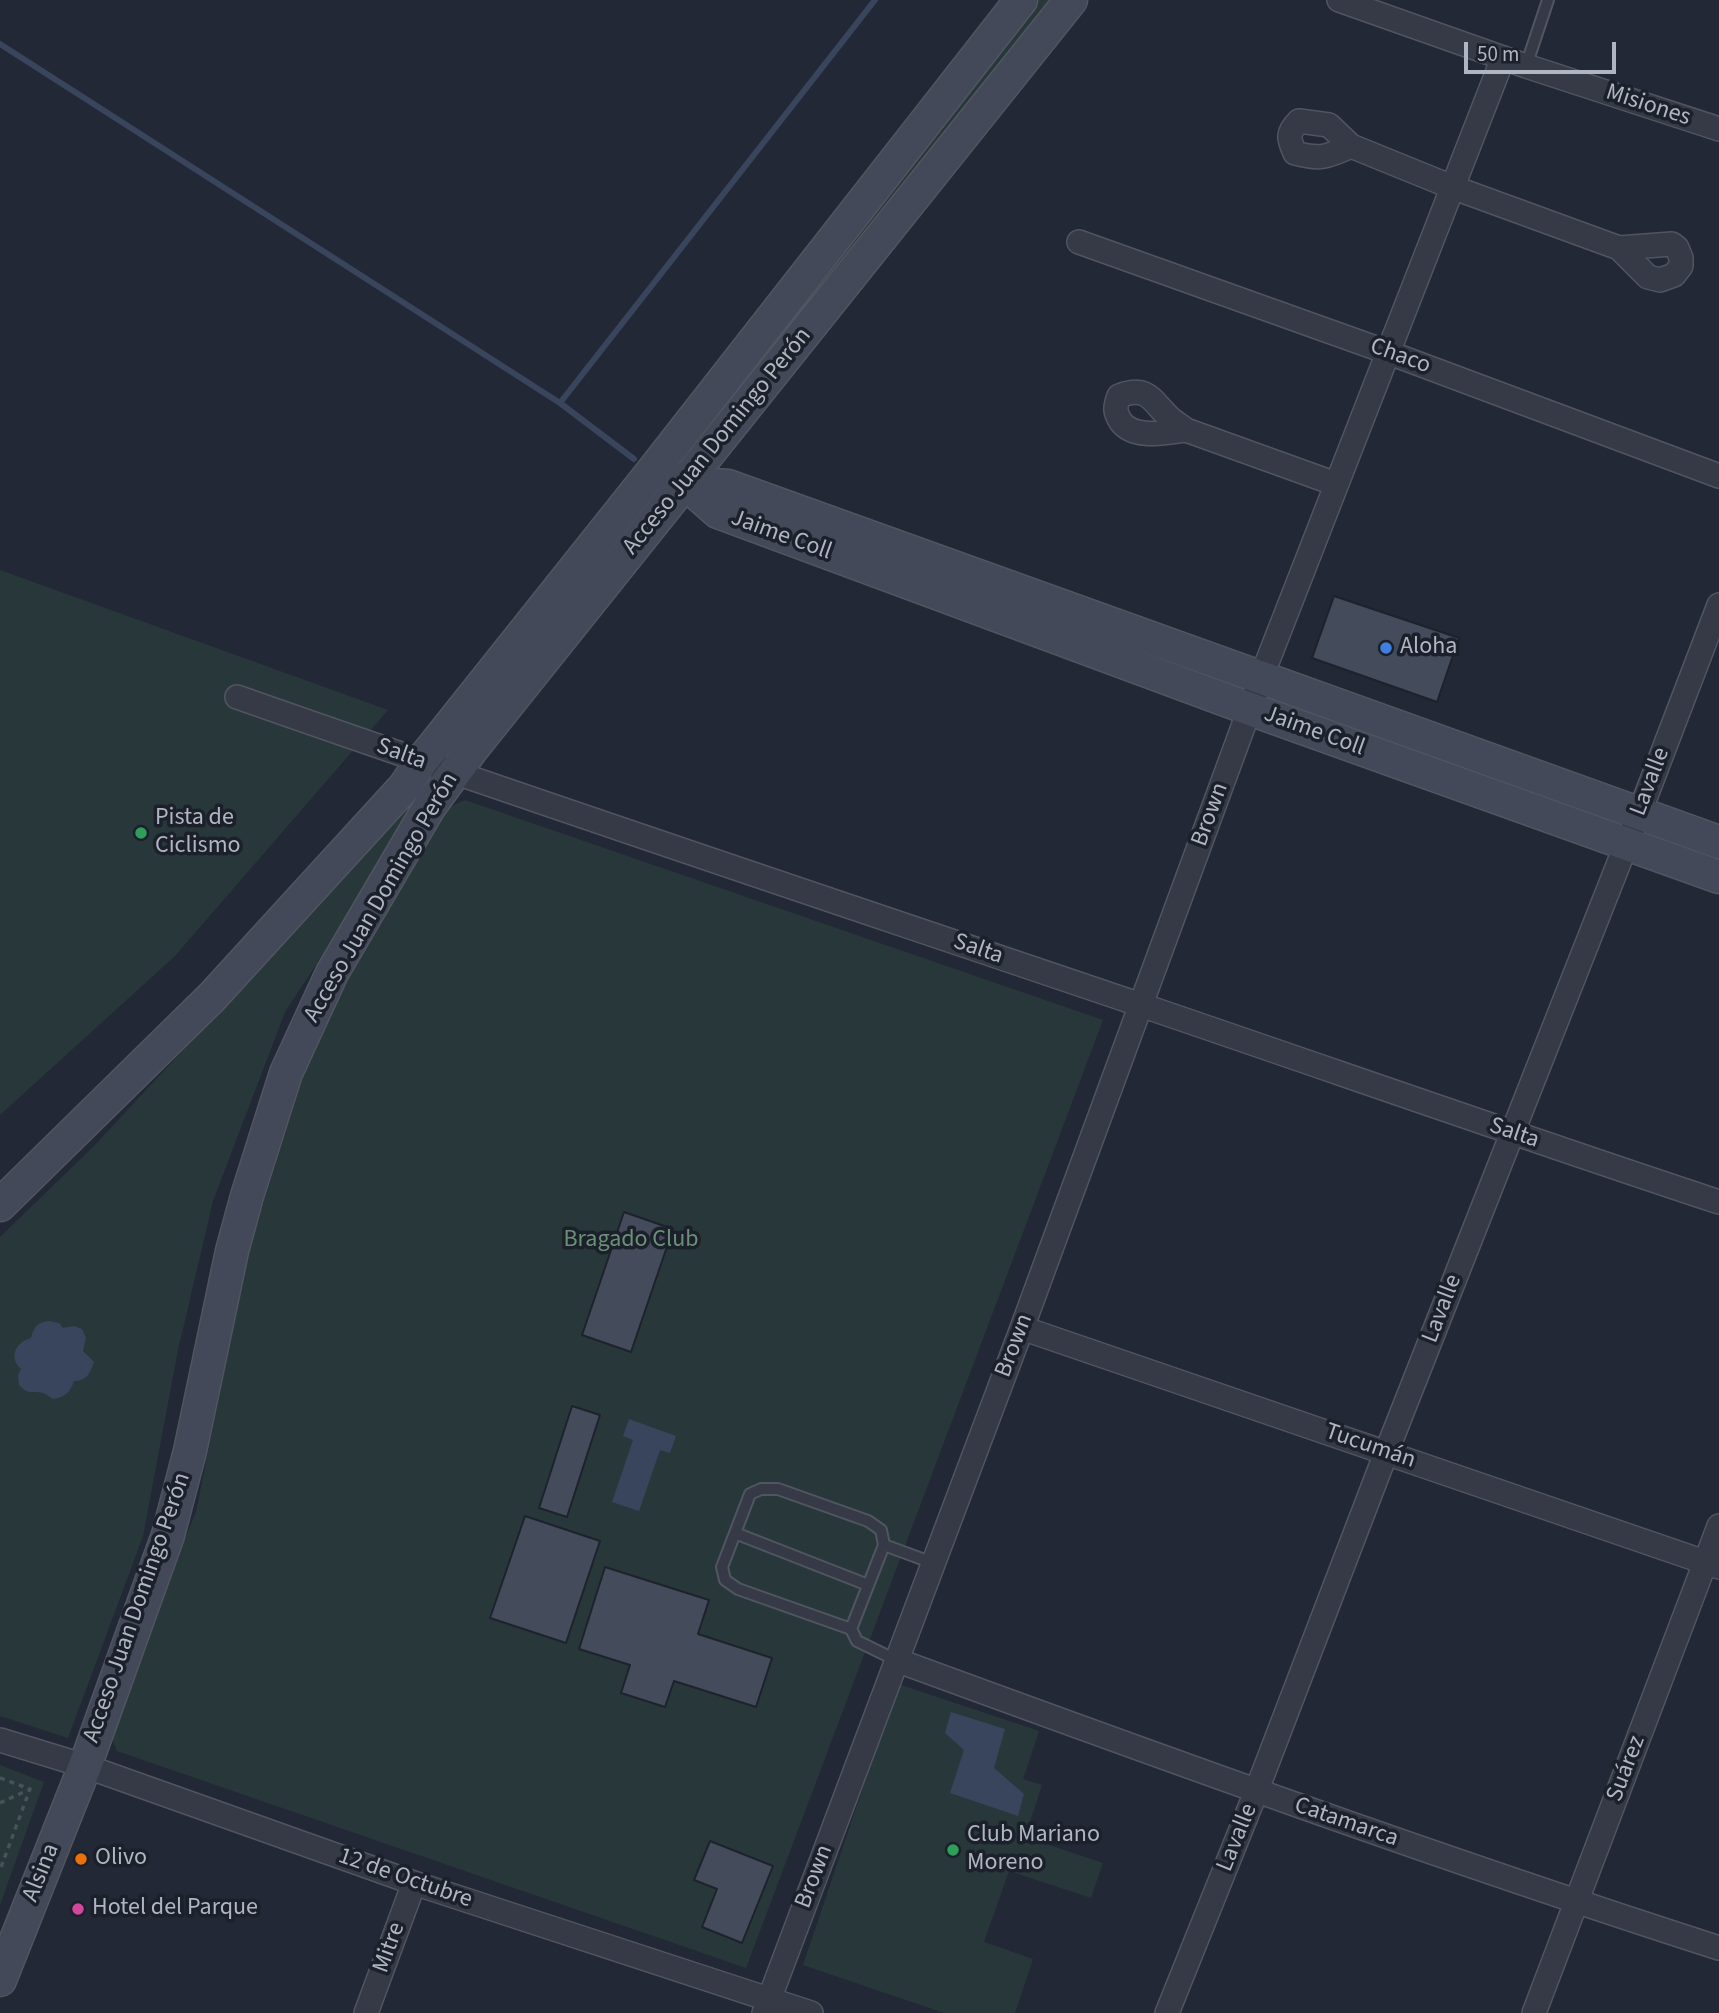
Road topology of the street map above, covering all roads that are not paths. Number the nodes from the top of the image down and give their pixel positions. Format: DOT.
graph roads {
  1 [pos="1021,0"];
  2 [pos="1072,0"];
  3 [pos="1339,0"];
  4 [pos="1548,0"];
  5 [pos="1503,58"];
  6 [pos="1526,66"];
  7 [pos="1719,129"];
  8 [pos="1351,146"];
  9 [pos="1452,187"];
  10 [pos="1079,242"];
  11 [pos="1619,248"];
  12 [pos="1387,352"];
  13 [pos="1186,430"];
  14 [pos="652,472"];
  15 [pos="1719,476"];
  16 [pos="685,483"];
  17 [pos="1336,484"];
  18 [pos="1719,605"];
  19 [pos="1261,678"];
  20 [pos="237,697"];
  21 [pos="1250,709"];
  22 [pos="421,762"];
  23 [pos="453,774"];
  24 [pos="1639,814"];
  25 [pos="1719,842"];
  26 [pos="1626,845"];
  27 [pos="1719,877"];
  28 [pos="1141,1005"];
  29 [pos="1512,1134"];
  30 [pos="1719,1202"];
  31 [pos="0,1205"];
  32 [pos="1022,1328"];
  33 [pos="1386,1453"];
  34 [pos="1719,1526"];
  35 [pos="735,1533"];
  36 [pos="884,1545"];
  37 [pos="933,1563"];
  38 [pos="1713,1564"];
  39 [pos="868,1585"];
  40 [pos="850,1629"];
  41 [pos="896,1660"];
  42 [pos="0,1740"];
  43 [pos="85,1766"];
  44 [pos="1256,1792"];
  45 [pos="414,1883"];
  46 [pos="1576,1902"];
  47 [pos="1719,1948"];
  48 [pos="0,1980"];
  49 [pos="766,2006"];
  50 [pos="366,2013"];
  51 [pos="811,2013"];
  52 [pos="1167,2013"];
  53 [pos="1534,2013"];
  1 -- 14 [label="main road, Acceso Juan Domingo Perón"];
  2 -- 16 [label="main road, Acceso Juan Domingo Perón"];
  3 -- 5 [label="street, Misiones"];
  4 -- 6 [label="lane"];
  5 -- 6 [label="street, Misiones"];
  5 -- 9 [label="street, Brown"];
  6 -- 7 [label="street, Misiones"];
  8 -- 9 [label="street"];
  9 -- 11 [label="street"];
  9 -- 12 [label="street, Brown"];
  10 -- 12 [label="street, Chaco"];
  12 -- 15 [label="street, Chaco"];
  12 -- 17 [label="street, Brown"];
  13 -- 17 [label="street"];
  14 -- 16 [label="main road"];
  14 -- 22 [label="main road, Acceso Juan Domingo Perón"];
  16 -- 19 [label="main road, Jaime Coll"];
  16 -- 21 [label="main road, Jaime Coll"];
  16 -- 23 [label="main road, Acceso Juan Domingo Perón"];
  17 -- 19 [label="street, Brown"];
  18 -- 24 [label="street, Lavalle"];
  19 -- 21 [label="street, Brown"];
  19 -- 24 [label="main road, Jaime Coll"];
  20 -- 22 [label="street, Salta"];
  21 -- 26 [label="main road, Jaime Coll"];
  21 -- 28 [label="street, Brown"];
  22 -- 23 [label="street, Salta"];
  22 -- 31 [label="main road, Acceso Juan Domingo Perón"];
  23 -- 28 [label="street, Salta"];
  23 -- 43 [label="main road, Acceso Juan Domingo Perón"];
  24 -- 25 [label="main road, Jaime Coll"];
  24 -- 26 [label="street, Lavalle"];
  26 -- 27 [label="main road, Jaime Coll"];
  26 -- 29 [label="street, Lavalle"];
  28 -- 29 [label="street, Salta"];
  28 -- 32 [label="street, Brown"];
  29 -- 30 [label="street, Salta"];
  29 -- 33 [label="street, Lavalle"];
  32 -- 33 [label="street, Tucumán"];
  32 -- 37 [label="street, Brown"];
  33 -- 38 [label="street, Tucumán"];
  33 -- 44 [label="street, Lavalle"];
  34 -- 38 [label="street, Suárez"];
  35 -- 36 [label="lane"];
  35 -- 39 [label="lane"];
  35 -- 40 [label="lane"];
  36 -- 37 [label="lane"];
  36 -- 39 [label="lane"];
  37 -- 41 [label="street, Brown"];
  38 -- 46 [label="street, Suárez"];
  39 -- 40 [label="lane"];
  40 -- 41 [label="lane"];
  41 -- 44 [label="street, Catamarca"];
  41 -- 49 [label="street, Brown"];
  42 -- 43 [label="street, 12 de Octubre"];
  43 -- 45 [label="street, 12 de Octubre"];
  43 -- 48 [label="main road, Alsina"];
  44 -- 46 [label="street, Catamarca"];
  44 -- 52 [label="street, Lavalle"];
  45 -- 49 [label="street, 12 de Octubre"];
  45 -- 50 [label="street, Mitre"];
  46 -- 47 [label="street, Catamarca"];
  46 -- 53 [label="street, Suárez"];
  49 -- 51 [label="street, 12 de Octubre"];
}
